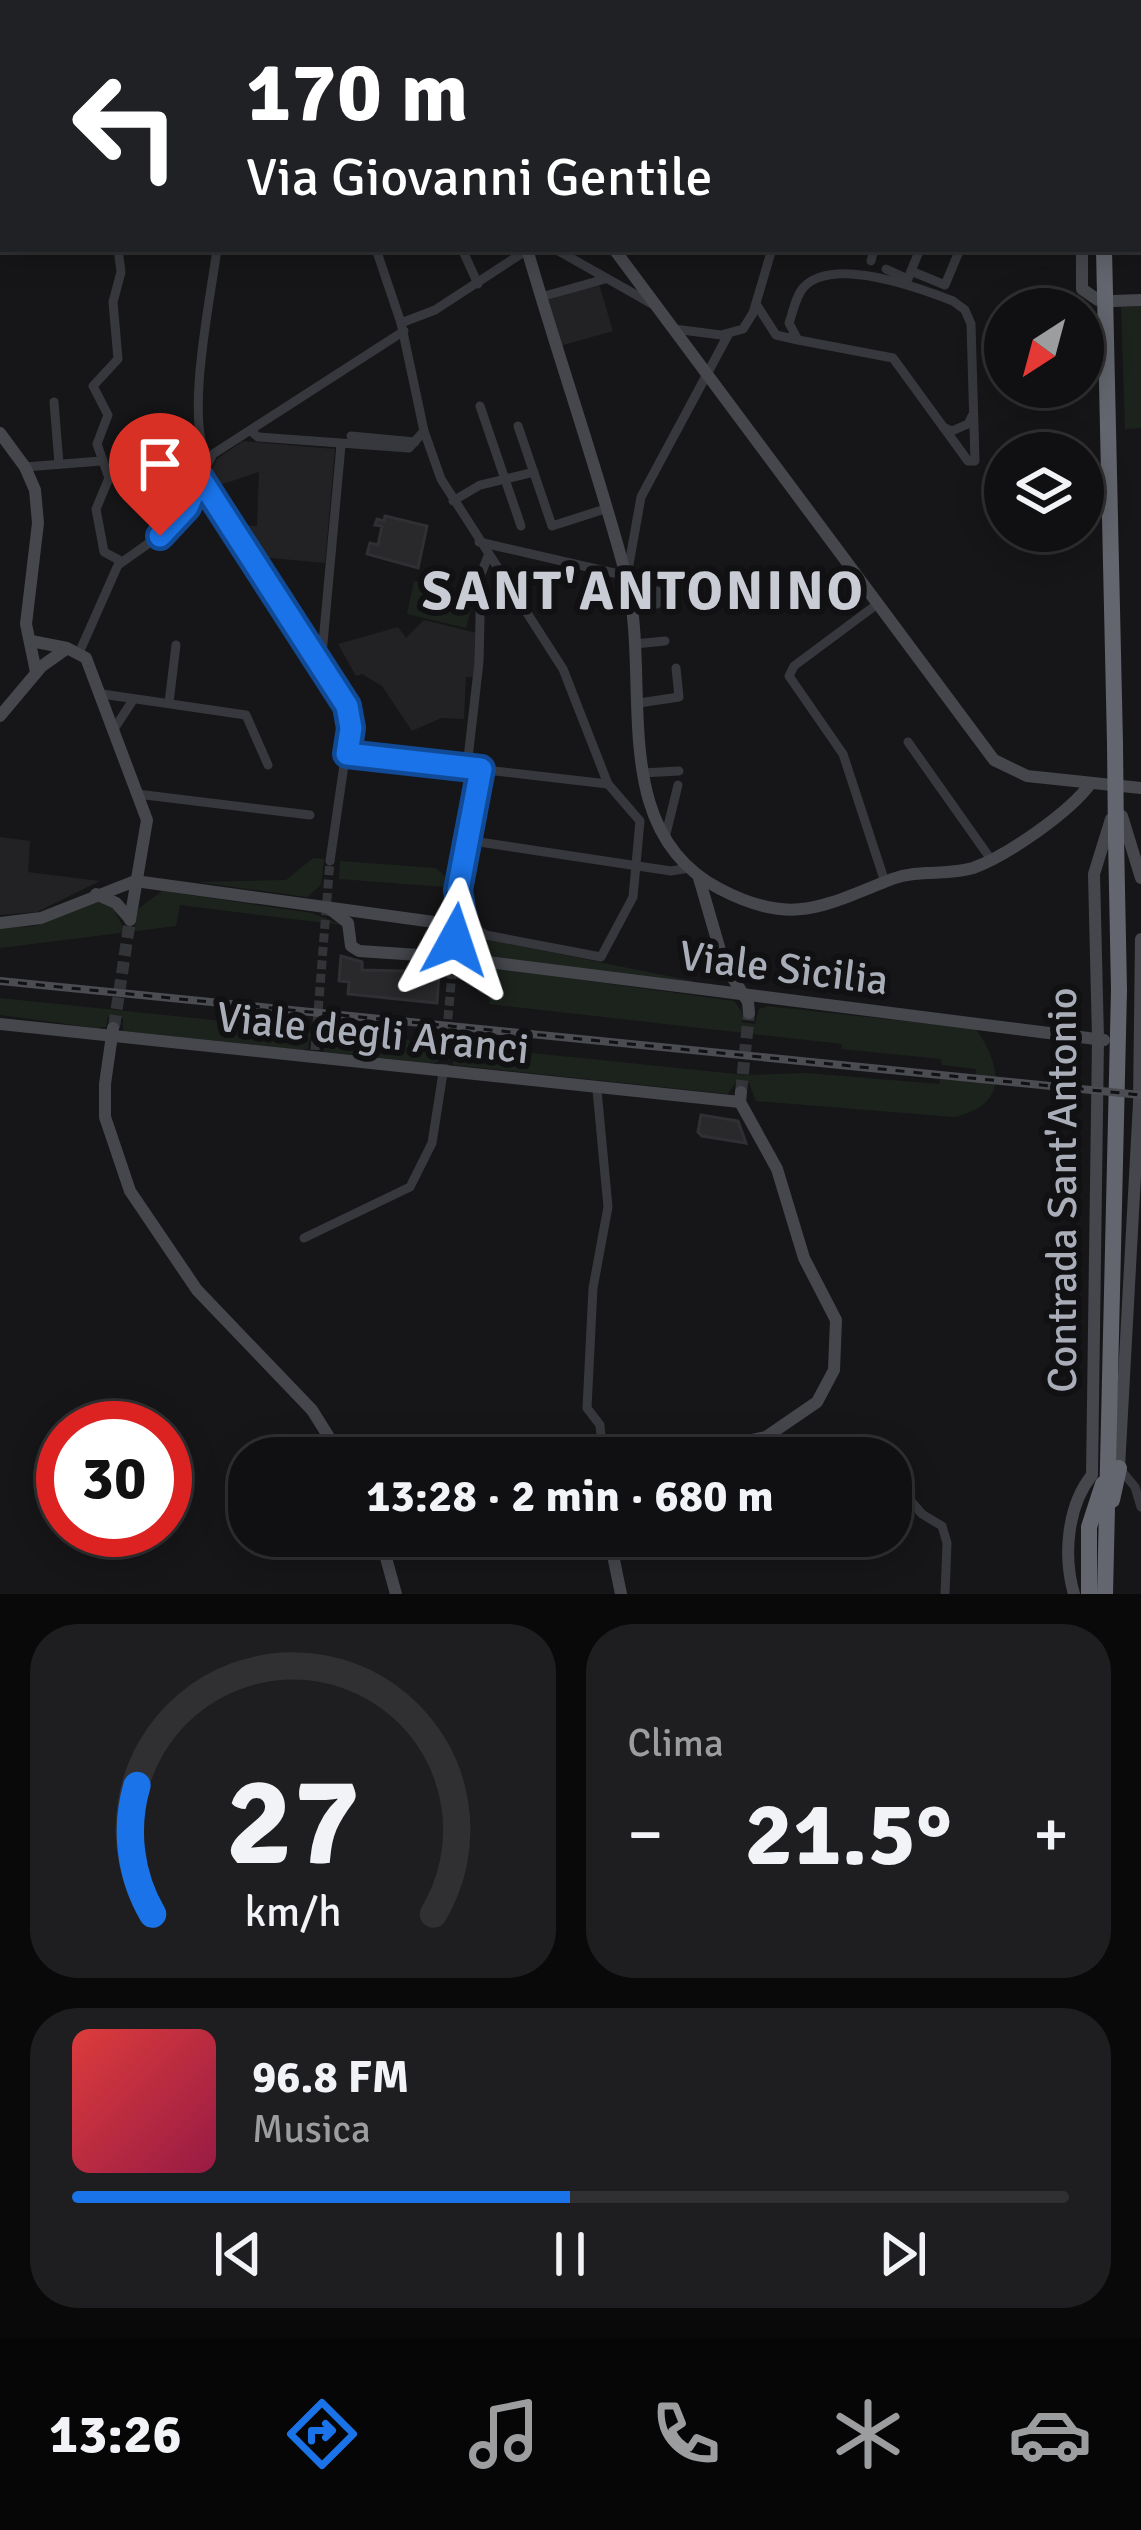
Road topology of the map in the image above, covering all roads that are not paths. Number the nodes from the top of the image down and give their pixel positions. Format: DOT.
graph roads {
  1 [pos="118,252"];
  2 [pos="218,252"];
  3 [pos="377,252"];
  4 [pos="463,252"];
  5 [pos="523,252"];
  6 [pos="528,252"];
  7 [pos="559,252"];
  8 [pos="616,252"];
  9 [pos="771,252"];
  10 [pos="919,252"];
  11 [pos="956,252"];
  12 [pos="1082,252"];
  13 [pos="1104,252"];
  14 [pos="886,269"];
  15 [pos="911,271"];
  16 [pos="606,278"];
  17 [pos="478,284"];
  18 [pos="1082,288"];
  19 [pos="541,297"];
  20 [pos="1141,300"];
  21 [pos="1114,301"];
  22 [pos="756,304"];
  23 [pos="658,308"];
  24 [pos="789,323"];
  25 [pos="769,326"];
  26 [pos="402,327"];
  27 [pos="674,329"];
  28 [pos="728,335"];
  29 [pos="798,340"];
  30 [pos="706,373"];
  31 [pos="54,402"];
  32 [pos="480,406"];
  33 [pos="973,414"];
  34 [pos="518,426"];
  35 [pos="965,426"];
  36 [pos="424,430"];
  37 [pos="251,431"];
  38 [pos="0,433"];
  39 [pos="351,436"];
  40 [pos="952,436"];
  41 [pos="975,437"];
  42 [pos="415,442"];
  43 [pos="341,445"];
  44 [pos="208,460"];
  45 [pos="101,461"];
  46 [pos="59,464"];
  47 [pos="26,467"];
  48 [pos="534,472"];
  49 [pos="200,478"];
  50 [pos="505,479"];
  51 [pos="453,500"];
  52 [pos="605,509"];
  53 [pos="521,526"];
  54 [pos="479,542"];
  55 [pos="488,556"];
  56 [pos="121,562"];
  57 [pos="664,575"];
  58 [pos="627,576"];
  59 [pos="657,591"];
  60 [pos="518,602"];
  61 [pos="631,604"];
  62 [pos="876,605"];
  63 [pos="481,606"];
  64 [pos="32,641"];
  65 [pos="664,641"];
  66 [pos="635,644"];
  67 [pos="176,645"];
  68 [pos="73,650"];
  69 [pos="316,658"];
  70 [pos="676,668"];
  71 [pos="36,672"];
  72 [pos="102,694"];
  73 [pos="133,700"];
  74 [pos="639,703"];
  75 [pos="169,704"];
  76 [pos="0,716"];
  77 [pos="114,729"];
  78 [pos="908,742"];
  79 [pos="347,754"];
  80 [pos="268,765"];
  81 [pos="467,767"];
  82 [pos="481,769"];
  83 [pos="679,771"];
  84 [pos="642,773"];
  85 [pos="1094,783"];
  86 [pos="608,784"];
  87 [pos="678,785"];
  88 [pos="1141,788"];
  89 [pos="1114,790"];
  90 [pos="137,794"];
  91 [pos="310,815"];
  92 [pos="648,823"];
  93 [pos="1117,834"];
  94 [pos="665,838"];
  95 [pos="466,840"];
  96 [pos="140,857"];
  97 [pos="990,859"];
  98 [pos="330,861"];
  99 [pos="639,866"];
  100 [pos="694,873"];
  101 [pos="1141,878"];
  102 [pos="135,881"];
  103 [pos="885,882"];
  104 [pos="165,885"];
  105 [pos="110,887"];
  106 [pos="96,894"];
  107 [pos="330,909"];
  108 [pos="131,916"];
  109 [pos="463,921"];
  110 [pos="0,923"];
  111 [pos="1141,939"];
  112 [pos="455,940"];
  113 [pos="440,955"];
  114 [pos="743,996"];
  115 [pos="749,1013"];
  116 [pos="1141,1021"];
  117 [pos="0,1024"];
  118 [pos="113,1031"];
  119 [pos="1119,1041"];
  120 [pos="443,1073"];
  121 [pos="597,1090"];
  122 [pos="1137,1199"];
  123 [pos="304,1238"];
  124 [pos="329,1437"];
  125 [pos="601,1437"];
  126 [pos="766,1437"];
  127 [pos="1106,1472"];
  128 [pos="912,1502"];
  129 [pos="1107,1502"];
  130 [pos="1141,1507"];
  131 [pos="386,1557"];
  132 [pos="613,1557"];
  133 [pos="1098,1593"];
  134 [pos="396,1594"];
  135 [pos="621,1594"];
  136 [pos="945,1594"];
  137 [pos="1074,1594"];
  1 -- 45 [label="street"];
  2 -- 44 [label="street"];
  3 -- 26 [label="street"];
  4 -- 17 [label="street"];
  5 -- 17 [label="street"];
  6 -- 19 [label="street"];
  7 -- 16 [label="street"];
  8 -- 23 [label="street"];
  9 -- 22 [label="street"];
  10 -- 15 [label="street"];
  11 -- 15 [label="street"];
  12 -- 18 [label="street"];
  13 -- 93 [label="highway, bridge"];
  14 -- 15 [label="street"];
  16 -- 19 [label="street"];
  16 -- 23 [label="street"];
  17 -- 26 [label="street"];
  19 -- 52 [label="street"];
  20 -- 21 [label="street"];
  22 -- 25 [label="street"];
  22 -- 28 [label="street"];
  23 -- 27 [label="street"];
  24 -- 25 [label="street"];
  24 -- 29 [label="street"];
  24 -- 33 [label="street"];
  25 -- 29 [label="street"];
  26 -- 36 [label="street"];
  26 -- 37 [label="street"];
  27 -- 28 [label="street"];
  27 -- 30 [label="street"];
  28 -- 30 [label="street"];
  29 -- 40 [label="street"];
  30 -- 58 [label="street"];
  30 -- 62 [label="street"];
  31 -- 46 [label="street"];
  32 -- 50 [label="street"];
  33 -- 35 [label="street"];
  33 -- 41 [label="street"];
  34 -- 48 [label="street"];
  35 -- 40 [label="street"];
  35 -- 41 [label="street"];
  36 -- 42 [label="street"];
  36 -- 51 [label="street"];
  37 -- 43 [label="street"];
  37 -- 44 [label="street"];
  38 -- 47 [label="street"];
  39 -- 42 [label="street"];
  40 -- 41 [label="street"];
  42 -- 43 [label="street"];
  43 -- 69 [label="street"];
  44 -- 49 [label="street"];
  45 -- 46 [label="street"];
  45 -- 56 [label="street"];
  46 -- 47 [label="street"];
  47 -- 64 [label="street"];
  48 -- 50 [label="street"];
  48 -- 52 [label="street"];
  49 -- 56 [label="street"];
  49 -- 69 [label="street"];
  50 -- 51 [label="street"];
  50 -- 53 [label="street"];
  51 -- 54 [label="street"];
  52 -- 58 [label="street"];
  54 -- 55 [label="street"];
  54 -- 58 [label="street"];
  55 -- 60 [label="street"];
  55 -- 63 [label="street"];
  56 -- 68 [label="street"];
  57 -- 58 [label="street"];
  58 -- 61 [label="street"];
  59 -- 61 [label="street"];
  60 -- 63 [label="street"];
  60 -- 86 [label="street"];
  61 -- 66 [label="street"];
  62 -- 85 [label="street"];
  62 -- 103 [label="street"];
  63 -- 81 [label="street"];
  64 -- 68 [label="street"];
  64 -- 71 [label="street"];
  65 -- 66 [label="street"];
  66 -- 74 [label="street"];
  67 -- 75 [label="street"];
  68 -- 71 [label="street"];
  68 -- 72 [label="street"];
  69 -- 79 [label="street"];
  70 -- 74 [label="street"];
  71 -- 76 [label="street"];
  72 -- 73 [label="street"];
  72 -- 77 [label="street"];
  73 -- 75 [label="street"];
  73 -- 77 [label="street"];
  74 -- 84 [label="street"];
  75 -- 80 [label="street"];
  77 -- 90 [label="street"];
  78 -- 97 [label="street"];
  79 -- 81 [label="street"];
  79 -- 98 [label="street"];
  81 -- 82 [label="street"];
  82 -- 86 [label="street"];
  82 -- 95 [label="street"];
  83 -- 84 [label="street"];
  84 -- 92 [label="street"];
  85 -- 89 [label="street"];
  85 -- 97 [label="street"];
  86 -- 92 [label="street"];
  87 -- 94 [label="street"];
  88 -- 89 [label="street"];
  89 -- 93 [label="street, Contrada Sant'Antonio"];
  90 -- 91 [label="street"];
  90 -- 96 [label="street"];
  92 -- 94 [label="street"];
  92 -- 99 [label="street"];
  93 -- 101 [label="street, Contrada Sant'Antonio"];
  93 -- 119 [label="street, Contrada Sant'Antonio"];
  93 -- 127 [label="highway"];
  94 -- 100 [label="street"];
  95 -- 99 [label="street"];
  95 -- 109 [label="street"];
  96 -- 102 [label="street"];
  96 -- 104 [label="street"];
  96 -- 105 [label="street"];
  97 -- 103 [label="street"];
  99 -- 100 [label="street"];
  99 -- 109 [label="street"];
  100 -- 103 [label="street"];
  100 -- 114 [label="street"];
  102 -- 104 [label="street"];
  102 -- 105 [label="street"];
  102 -- 108 [label="street"];
  104 -- 107 [label="street"];
  104 -- 108 [label="street"];
  105 -- 106 [label="street"];
  106 -- 108 [label="street"];
  106 -- 110 [label="street"];
  107 -- 113 [label="street, Viale Sicilia"];
  107 -- 113 [label="street"];
  109 -- 112 [label="street"];
  111 -- 116 [label="street, Contrada Sant'Antonio"];
  113 -- 114 [label="street, Viale Sicilia"];
  114 -- 115 [label="street"];
  114 -- 119 [label="street, Viale Sicilia"];
  116 -- 119 [label="street, Contrada Sant'Antonio"];
  117 -- 118 [label="street, Viale degli Aranci"];
  118 -- 120 [label="street, Viale degli Aranci"];
  118 -- 124 [label="street"];
  119 -- 122 [label="street, Contrada Sant'Antonio"];
  119 -- 127 [label="street, Contrada Sant'Antonio"];
  120 -- 121 [label="street, Viale degli Aranci"];
  120 -- 123 [label="street"];
  121 -- 125 [label="street"];
  121 -- 126 [label="street, Viale degli Aranci"];
  122 -- 127 [label="street, Contrada Sant'Antonio"];
  127 -- 129 [label="highway"];
  127 -- 130 [label="street"];
  127 -- 137 [label="street, Contrada Sant'Antonio"];
  128 -- 136 [label="street"];
  129 -- 133 [label="highway"];
  129 -- 133 [label="highway"];
  131 -- 134 [label="street"];
  132 -- 135 [label="street"];
}
